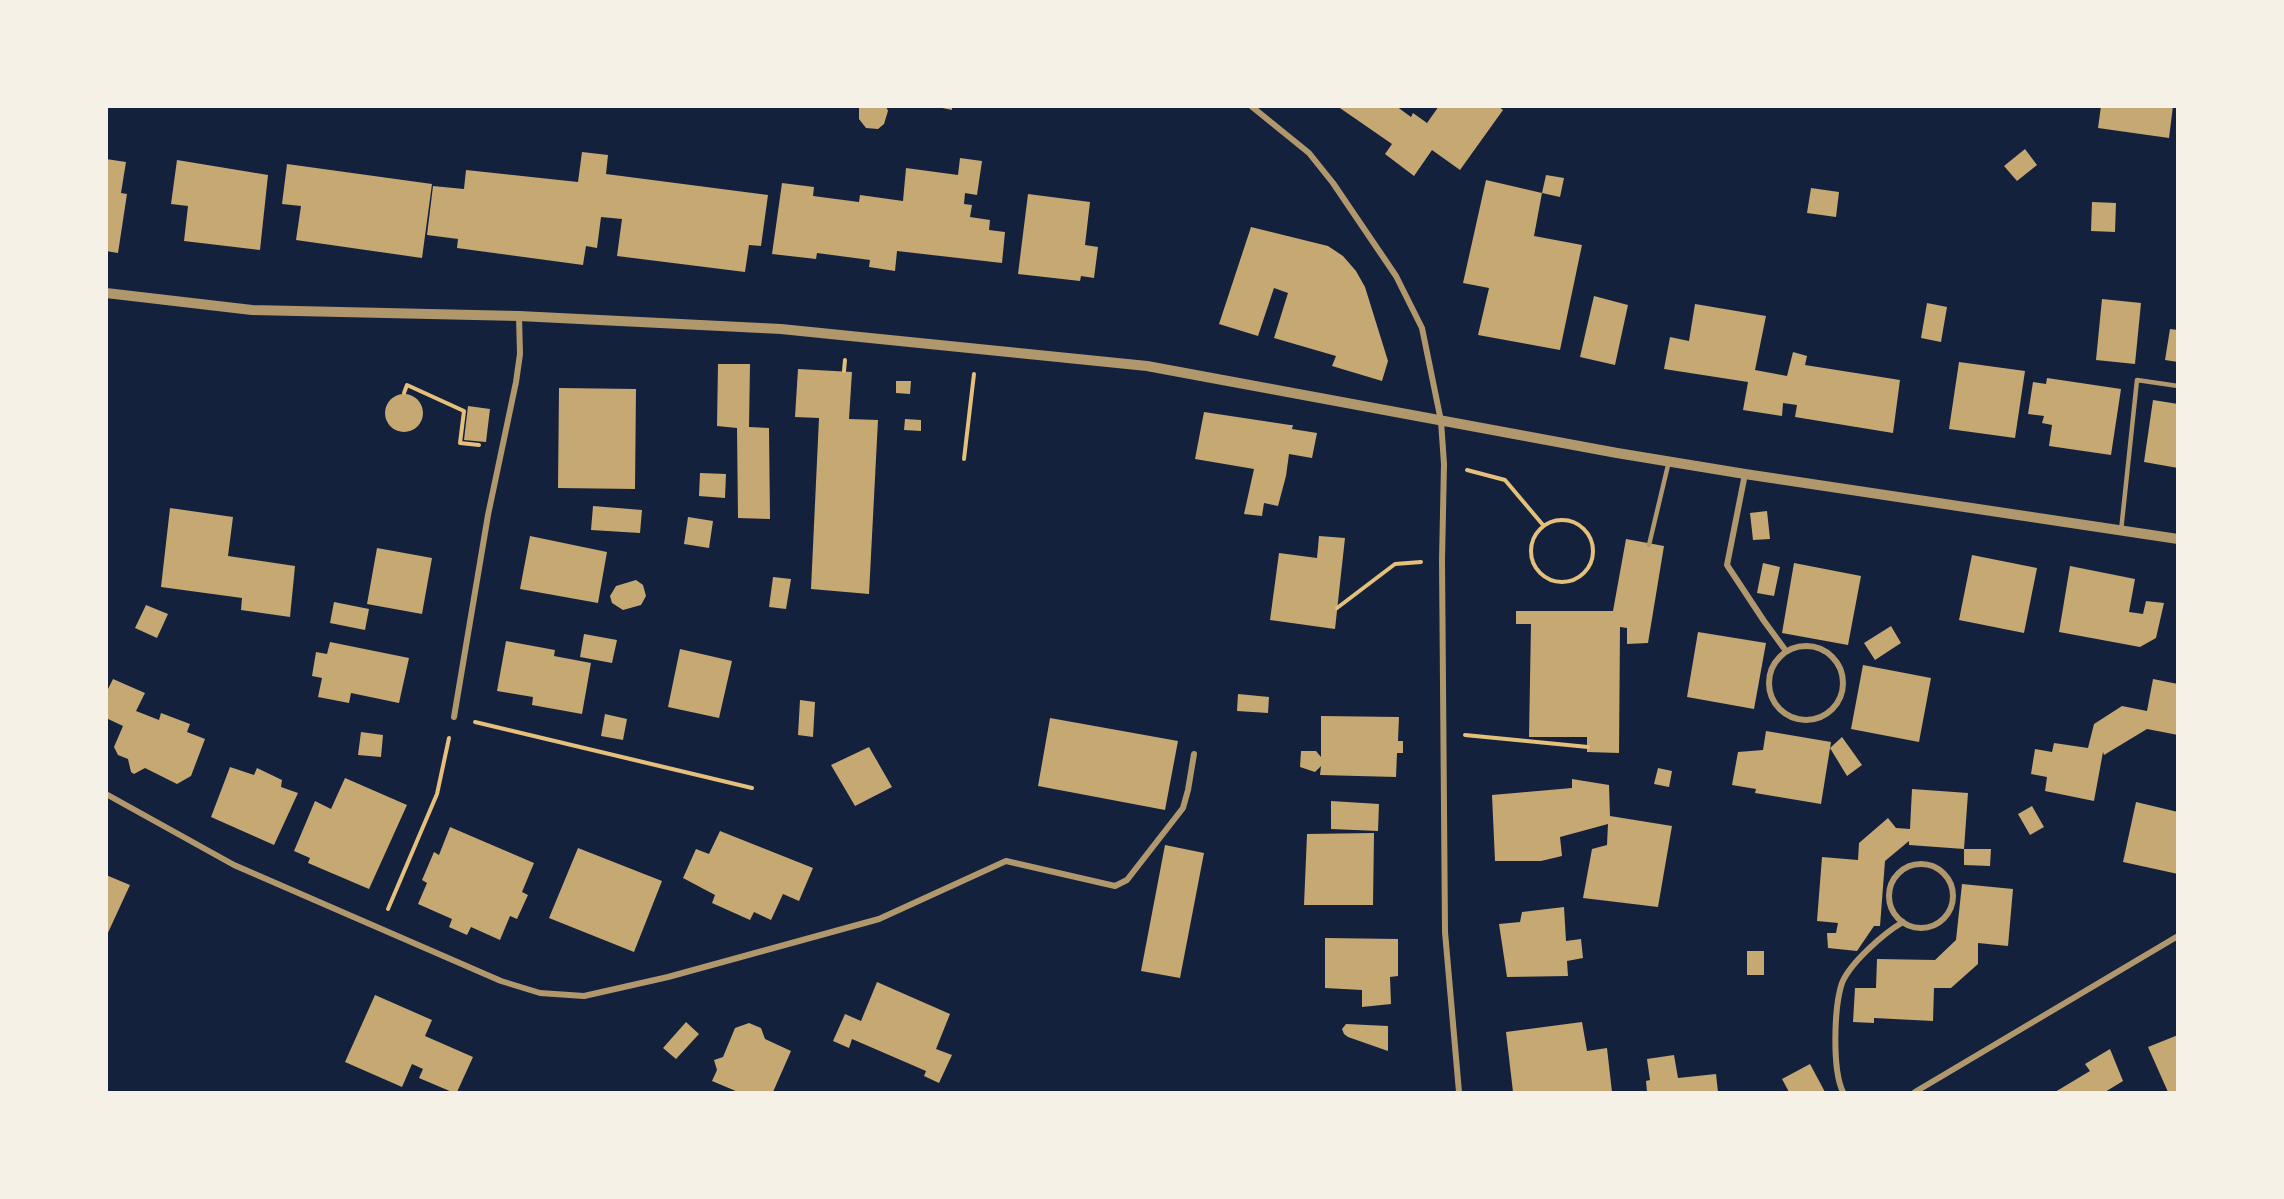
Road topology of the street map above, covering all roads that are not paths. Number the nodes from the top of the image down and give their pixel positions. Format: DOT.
graph roads {
  1 [pos="1251,106"];
  2 [pos="106,293"];
  3 [pos="519,316"];
  4 [pos="2178,386"];
  5 [pos="1441,421"];
  6 [pos="1669,461"];
  7 [pos="1745,474"];
  8 [pos="2121,531"];
  9 [pos="2178,539"];
  10 [pos="1649,545"];
  11 [pos="1786,651"];
  12 [pos="454,717"];
  13 [pos="1194,754"];
  14 [pos="106,794"];
  15 [pos="1903,922"];
  16 [pos="2178,936"];
  17 [pos="1459,1092"];
  18 [pos="1843,1092"];
  19 [pos="1915,1092"];
  1 -- 5 [label="street"];
  2 -- 3 [label="street"];
  3 -- 5 [label="street"];
  3 -- 12 [label="street"];
  4 -- 8 [label="lane"];
  5 -- 6 [label="street"];
  5 -- 17 [label="street"];
  6 -- 7 [label="street"];
  6 -- 10 [label="lane"];
  7 -- 8 [label="street"];
  7 -- 11 [label="street"];
  8 -- 9 [label="street"];
  11 -- 11 [label="street"];
  13 -- 14 [label="street"];
  15 -- 15 [label="street"];
  15 -- 18 [label="street"];
  16 -- 19 [label="street"];
}
